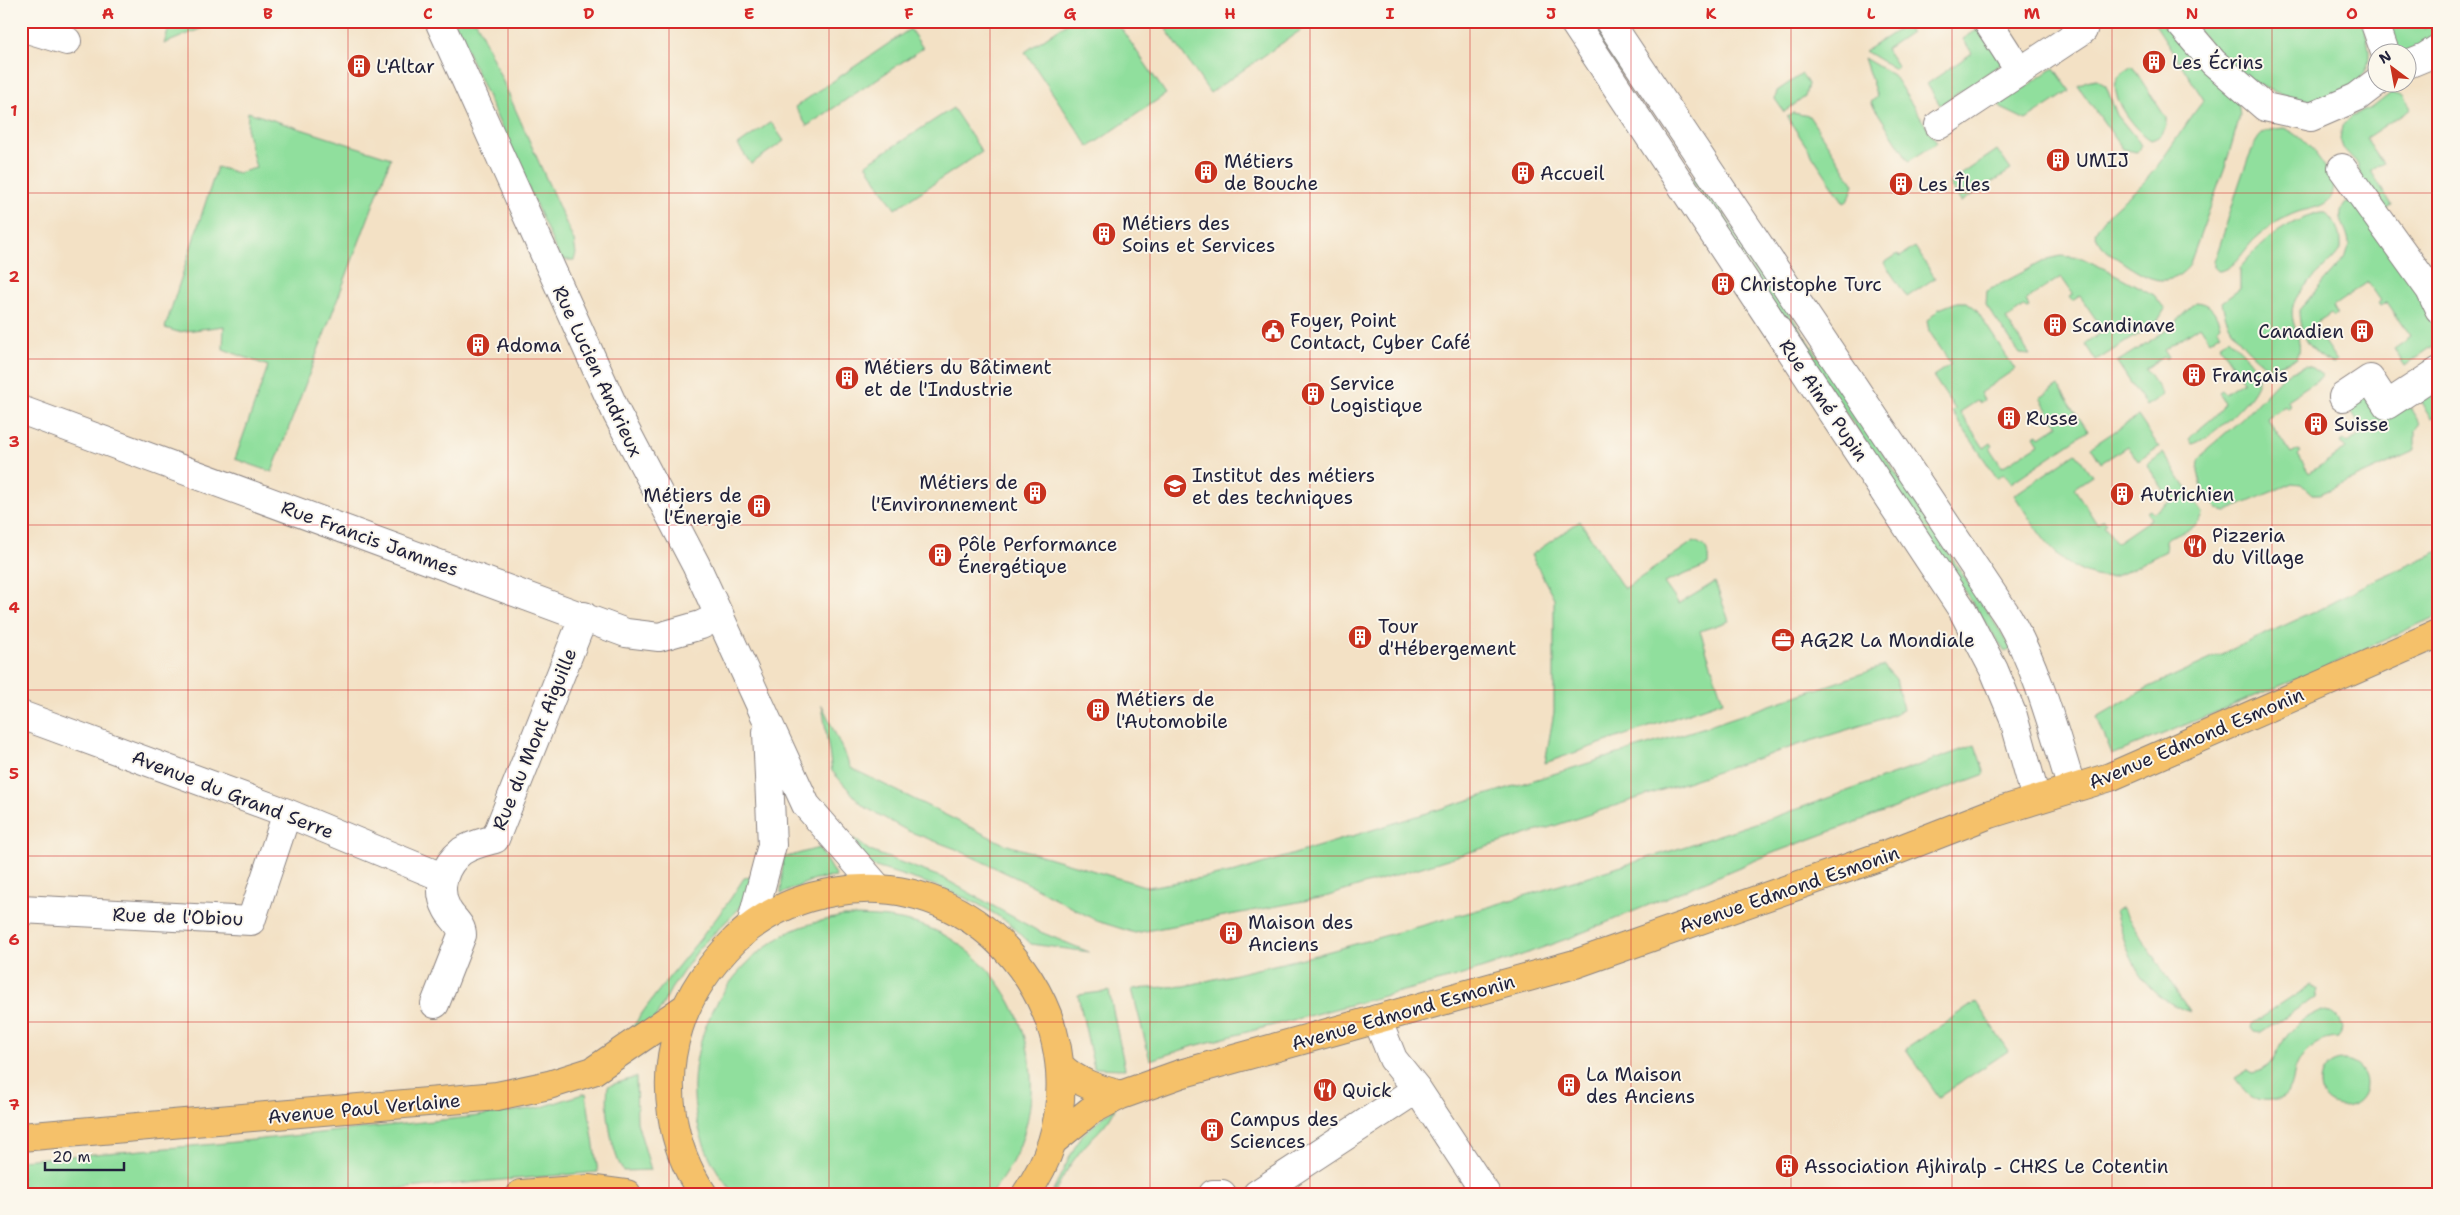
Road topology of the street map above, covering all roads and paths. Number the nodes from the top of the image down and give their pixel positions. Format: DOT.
graph roads {
  1 [pos="438,21"];
  2 [pos="1572,21"];
  3 [pos="1609,21"];
  4 [pos="1987,21"];
  5 [pos="2085,21"];
  6 [pos="2178,21"];
  7 [pos="2374,21"];
  8 [pos="21,27"];
  9 [pos="67,41"];
  10 [pos="2381,42"];
  11 [pos="2439,48"];
  12 [pos="2418,60"];
  13 [pos="2020,72"];
  14 [pos="2368,89"];
  15 [pos="1939,124"];
  16 [pos="2342,168"];
  17 [pos="2436,295"];
  18 [pos="2439,371"];
  19 [pos="2343,397"];
  20 [pos="21,410"];
  21 [pos="584,616"];
  22 [pos="720,616"];
  23 [pos="2439,633"];
  24 [pos="21,715"];
  25 [pos="766,716"];
  26 [pos="2072,789"];
  27 [pos="2036,799"];
  28 [pos="287,813"];
  29 [pos="442,877"];
  30 [pos="879,889"];
  31 [pos="21,909"];
  32 [pos="751,925"];
  33 [pos="435,1004"];
  34 [pos="685,1008"];
  35 [pos="1376,1019"];
  36 [pos="1061,1067"];
  37 [pos="1417,1089"];
  38 [pos="1121,1095"];
  39 [pos="21,1137"];
  40 [pos="1053,1140"];
  41 [pos="521,1194"];
  42 [pos="626,1194"];
  43 [pos="703,1194"];
  44 [pos="1026,1194"];
  45 [pos="1213,1194"];
  46 [pos="1222,1194"];
  47 [pos="1257,1194"];
  48 [pos="1486,1194"];
  1 -- 22 [label="street, Rue Lucien Andrieux"];
  2 -- 27 [label="street, Rue Aimé Pupin"];
  3 -- 26 [label="street, Rue Aimé Pupin"];
  4 -- 13 [label="street"];
  5 -- 13 [label="street"];
  6 -- 14 [label="street"];
  7 -- 10 [label="street"];
  8 -- 9 [label="street"];
  11 -- 12 [label="street"];
  13 -- 15 [label="street"];
  16 -- 17 [label="street"];
  18 -- 19 [label="street"];
  20 -- 21 [label="street, Rue Francis Jammes"];
  21 -- 22 [label="street, Rue Francis Jammes"];
  21 -- 29 [label="street, Rue du Mont Aiguille"];
  22 -- 25 [label="street, Rue Lucien Andrieux"];
  23 -- 26 [label="main road, Avenue Edmond Esmonin"];
  24 -- 28 [label="street, Avenue du Grand Serre"];
  25 -- 30 [label="street, Rue Lucien Andrieux"];
  25 -- 32 [label="street, Rue Lucien Andrieux"];
  26 -- 27 [label="main road, Avenue Edmond Esmonin"];
  27 -- 35 [label="main road, Avenue Edmond Esmonin"];
  28 -- 29 [label="street, Avenue du Grand Serre"];
  28 -- 31 [label="street, Rue de l'Obiou"];
  29 -- 33 [label="street"];
  30 -- 32 [label="main road"];
  30 -- 36 [label="main road"];
  32 -- 34 [label="main road"];
  34 -- 39 [label="main road, Avenue Paul Verlaine"];
  34 -- 43 [label="main road"];
  35 -- 37 [label="street"];
  35 -- 38 [label="main road, Avenue Edmond Esmonin"];
  36 -- 38 [label="main road"];
  36 -- 40 [label="main road"];
  37 -- 47 [label="street"];
  37 -- 48 [label="street"];
  38 -- 40 [label="main road, Avenue Edmond Esmonin"];
  40 -- 44 [label="main road"];
  41 -- 42 [label="main road"];
  45 -- 46 [label="street"];
}
